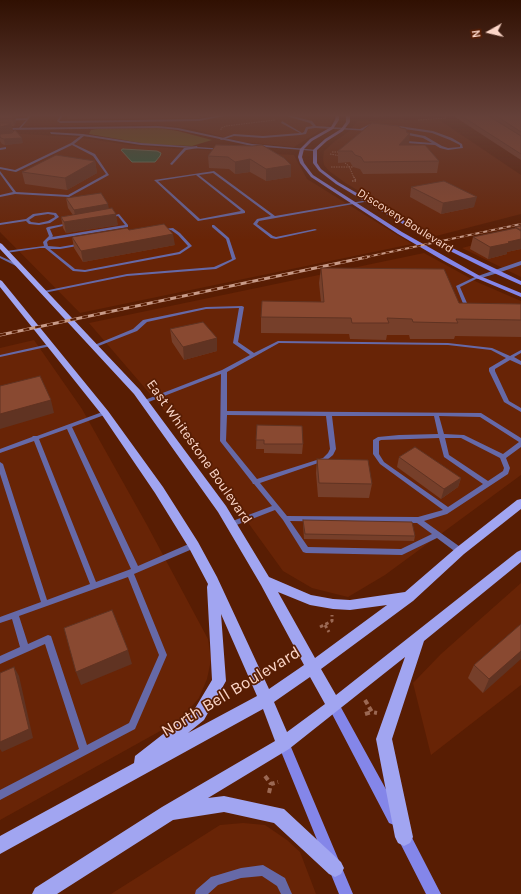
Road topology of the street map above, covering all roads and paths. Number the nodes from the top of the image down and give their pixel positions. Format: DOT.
graph roads {
  1 [pos="44,157"];
  2 [pos="95,157"];
  3 [pos="178,157"];
  4 [pos="302,157"];
  5 [pos="315,157"];
  6 [pos="345,162"];
  7 [pos="171,164"];
  8 [pos="350,166"];
  9 [pos="353,166"];
  10 [pos="331,167"];
  11 [pos="0,168"];
  12 [pos="0,172"];
  13 [pos="196,174"];
  14 [pos="350,181"];
  15 [pos="15,193"];
  16 [pos="0,196"];
  17 [pos="368,200"];
  18 [pos="354,203"];
  19 [pos="274,217"];
  20 [pos="104,218"];
  21 [pos="27,220"];
  22 [pos="76,223"];
  23 [pos="0,224"];
  24 [pos="213,226"];
  25 [pos="315,230"];
  26 [pos="157,231"];
  27 [pos="48,239"];
  28 [pos="90,243"];
  29 [pos="0,245"];
  30 [pos="46,247"];
  31 [pos="6,252"];
  32 [pos="0,257"];
  33 [pos="521,263"];
  34 [pos="20,267"];
  35 [pos="496,272"];
  36 [pos="478,277"];
  37 [pos="0,282"];
  38 [pos="521,283"];
  39 [pos="44,292"];
  40 [pos="521,295"];
  41 [pos="470,312"];
  42 [pos="50,345"];
  43 [pos="94,346"];
  44 [pos="521,351"];
  45 [pos="254,355"];
  46 [pos="0,356"];
  47 [pos="510,357"];
  48 [pos="521,363"];
  49 [pos="224,371"];
  50 [pos="144,402"];
  51 [pos="521,410"];
  52 [pos="106,413"];
  53 [pos="224,413"];
  54 [pos="329,414"];
  55 [pos="436,415"];
  56 [pos="69,427"];
  57 [pos="441,436"];
  58 [pos="35,437"];
  59 [pos="521,443"];
  60 [pos="0,451"];
  61 [pos="503,457"];
  62 [pos="0,464"];
  63 [pos="255,482"];
  64 [pos="488,484"];
  65 [pos="521,504"];
  66 [pos="276,507"];
  67 [pos="448,510"];
  68 [pos="285,518"];
  69 [pos="418,520"];
  70 [pos="232,524"];
  71 [pos="437,535"];
  72 [pos="194,545"];
  73 [pos="460,551"];
  74 [pos="521,554"];
  75 [pos="133,572"];
  76 [pos="213,581"];
  77 [pos="265,581"];
  78 [pos="94,586"];
  79 [pos="408,597"];
  80 [pos="45,604"];
  81 [pos="15,614"];
  82 [pos="332,615"];
  83 [pos="0,620"];
  84 [pos="325,625"];
  85 [pos="320,627"];
  86 [pos="329,632"];
  87 [pos="419,637"];
  88 [pos="25,649"];
  89 [pos="0,660"];
  90 [pos="313,667"];
  91 [pos="240,684"];
  92 [pos="237,695"];
  93 [pos="266,699"];
  94 [pos="365,700"];
  95 [pos="334,706"];
  96 [pos="372,712"];
  97 [pos="377,713"];
  98 [pos="365,714"];
  99 [pos="284,744"];
  100 [pos="84,751"];
  101 [pos="266,776"];
  102 [pos="120,778"];
  103 [pos="278,782"];
  104 [pos="271,784"];
  105 [pos="269,793"];
  106 [pos="0,794"];
  107 [pos="168,813"];
  108 [pos="404,837"];
  109 [pos="0,845"];
  110 [pos="335,868"];
  111 [pos="59,889"];
  112 [pos="41,894"];
  113 [pos="200,894"];
  114 [pos="288,894"];
  115 [pos="346,894"];
  116 [pos="434,894"];
  1 -- 11 [label="lane"];
  2 -- 15 [label="lane"];
  3 -- 7 [label="lane"];
  4 -- 18 [label="street, Discovery Boulevard"];
  5 -- 17 [label="street, Discovery Boulevard"];
  6 -- 8 [label="path"];
  8 -- 9 [label="path"];
  8 -- 10 [label="path"];
  8 -- 14 [label="path"];
  12 -- 15 [label="lane"];
  13 -- 13 [label="lane"];
  13 -- 19 [label="lane"];
  15 -- 16 [label="lane"];
  17 -- 18 [label="lane"];
  17 -- 35 [label="street, Discovery Boulevard"];
  18 -- 19 [label="lane"];
  18 -- 36 [label="street, Discovery Boulevard"];
  19 -- 25 [label="lane"];
  20 -- 27 [label="lane"];
  21 -- 21 [label="lane"];
  21 -- 23 [label="lane"];
  22 -- 27 [label="lane"];
  24 -- 39 [label="lane"];
  26 -- 30 [label="lane"];
  27 -- 30 [label="lane"];
  28 -- 30 [label="lane"];
  29 -- 31 [label="main road, East Whitestone Boulevard"];
  30 -- 31 [label="lane"];
  31 -- 34 [label="main road, East Whitestone Boulevard"];
  32 -- 34 [label="lane"];
  33 -- 35 [label="street"];
  34 -- 39 [label="main road, East Whitestone Boulevard"];
  35 -- 36 [label="street"];
  35 -- 38 [label="street, Discovery Boulevard"];
  36 -- 40 [label="street, Discovery Boulevard"];
  36 -- 41 [label="lane"];
  37 -- 42 [label="main road"];
  39 -- 43 [label="main road, East Whitestone Boulevard"];
  42 -- 46 [label="lane"];
  42 -- 52 [label="main road"];
  43 -- 45 [label="lane"];
  43 -- 50 [label="main road, East Whitestone Boulevard"];
  44 -- 47 [label="lane"];
  45 -- 47 [label="lane"];
  45 -- 49 [label="lane"];
  47 -- 48 [label="lane"];
  47 -- 51 [label="lane"];
  49 -- 50 [label="lane"];
  49 -- 53 [label="lane"];
  50 -- 70 [label="main road, East Whitestone Boulevard"];
  52 -- 56 [label="lane"];
  52 -- 72 [label="main road"];
  53 -- 54 [label="lane"];
  53 -- 63 [label="lane"];
  54 -- 55 [label="lane"];
  54 -- 63 [label="lane"];
  55 -- 57 [label="lane"];
  55 -- 59 [label="lane"];
  56 -- 58 [label="lane"];
  56 -- 75 [label="lane"];
  57 -- 61 [label="lane"];
  57 -- 64 [label="lane"];
  57 -- 67 [label="lane"];
  58 -- 60 [label="lane"];
  58 -- 78 [label="lane"];
  59 -- 61 [label="lane"];
  61 -- 64 [label="lane"];
  62 -- 80 [label="lane"];
  63 -- 66 [label="lane"];
  64 -- 67 [label="lane"];
  65 -- 73 [label="main road, North Bell Boulevard"];
  66 -- 68 [label="lane"];
  66 -- 70 [label="lane"];
  67 -- 69 [label="lane"];
  68 -- 69 [label="lane"];
  68 -- 71 [label="lane"];
  69 -- 71 [label="lane"];
  70 -- 77 [label="main road, East Whitestone Boulevard"];
  71 -- 73 [label="lane"];
  72 -- 75 [label="lane"];
  72 -- 76 [label="main road"];
  73 -- 79 [label="main road, North Bell Boulevard"];
  74 -- 87 [label="main road"];
  75 -- 78 [label="lane"];
  75 -- 100 [label="lane"];
  76 -- 93 [label="main road"];
  76 -- 102 [label="main road"];
  77 -- 79 [label="main road"];
  77 -- 90 [label="main road, East Whitestone Boulevard"];
  78 -- 80 [label="lane"];
  79 -- 90 [label="main road, North Bell Boulevard"];
  80 -- 81 [label="lane"];
  81 -- 83 [label="lane"];
  81 -- 88 [label="lane"];
  82 -- 84 [label="path"];
  84 -- 85 [label="path"];
  84 -- 86 [label="path"];
  87 -- 95 [label="main road"];
  87 -- 108 [label="main road"];
  88 -- 89 [label="lane"];
  88 -- 100 [label="lane"];
  90 -- 93 [label="main road, North Bell Boulevard"];
  90 -- 95 [label="main road, East Whitestone Boulevard"];
  91 -- 92 [label="path"];
  93 -- 99 [label="main road"];
  93 -- 102 [label="main road, North Bell Boulevard"];
  94 -- 96 [label="path"];
  95 -- 99 [label="main road"];
  95 -- 108 [label="street"];
  96 -- 97 [label="path"];
  96 -- 98 [label="path"];
  99 -- 107 [label="main road"];
  99 -- 110 [label="street"];
  100 -- 106 [label="lane"];
  101 -- 104 [label="path"];
  102 -- 109 [label="main road, North Bell Boulevard"];
  103 -- 104 [label="path"];
  104 -- 105 [label="path"];
  107 -- 110 [label="main road"];
  107 -- 111 [label="main road"];
  108 -- 116 [label="street"];
  110 -- 115 [label="street"];
  111 -- 112 [label="main road"];
  113 -- 114 [label="lane"];
}
